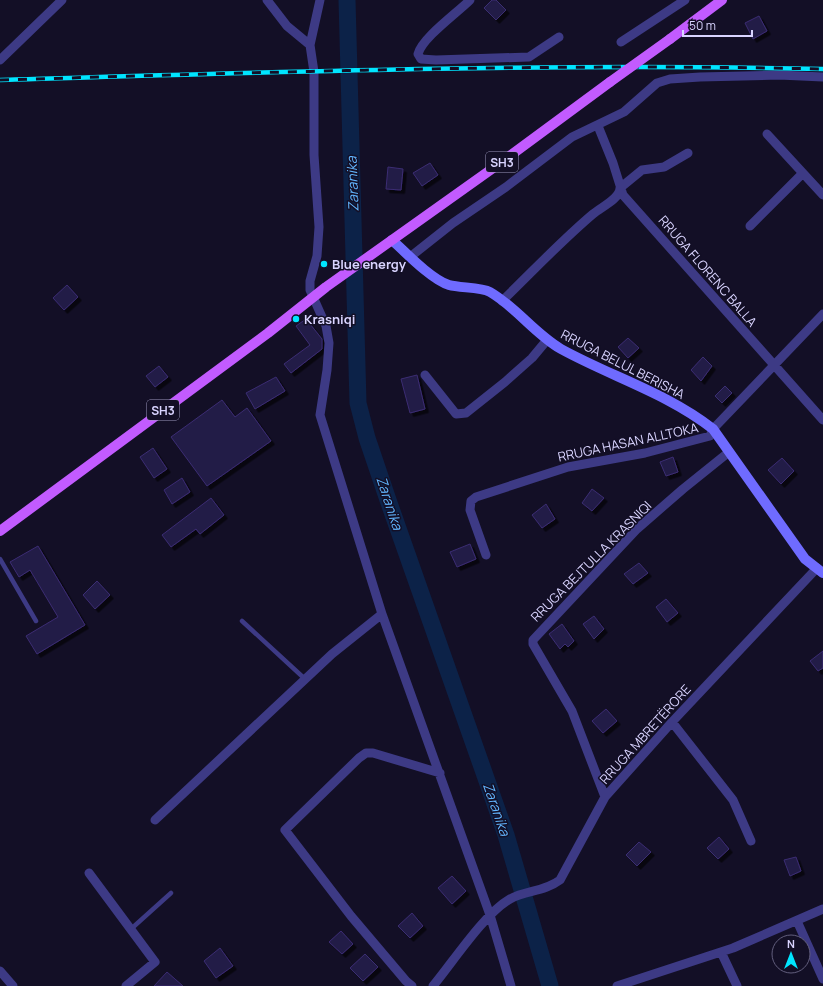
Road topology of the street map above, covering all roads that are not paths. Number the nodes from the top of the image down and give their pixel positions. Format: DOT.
graph roads {
  1 [pos="62,0"];
  2 [pos="267,0"];
  3 [pos="320,0"];
  4 [pos="470,0"];
  5 [pos="686,0"];
  6 [pos="722,0"];
  7 [pos="559,37"];
  8 [pos="621,42"];
  9 [pos="310,45"];
  10 [pos="0,60"];
  11 [pos="823,77"];
  12 [pos="598,126"];
  13 [pos="767,134"];
  14 [pos="688,153"];
  15 [pos="803,173"];
  16 [pos="620,188"];
  17 [pos="823,195"];
  18 [pos="750,226"];
  19 [pos="392,240"];
  20 [pos="410,257"];
  21 [pos="314,297"];
  22 [pos="502,301"];
  23 [pos="823,314"];
  24 [pos="547,340"];
  25 [pos="774,366"];
  26 [pos="425,375"];
  27 [pos="823,420"];
  28 [pos="713,429"];
  29 [pos="729,452"];
  30 [pos="0,531"];
  31 [pos="486,555"];
  32 [pos="0,559"];
  33 [pos="821,567"];
  34 [pos="382,614"];
  35 [pos="36,621"];
  36 [pos="242,621"];
  37 [pos="306,680"];
  38 [pos="672,722"];
  39 [pos="440,772"];
  40 [pos="605,797"];
  41 [pos="155,820"];
  42 [pos="751,841"];
  43 [pos="89,873"];
  44 [pos="171,893"];
  45 [pos="823,909"];
  46 [pos="490,915"];
  47 [pos="797,921"];
  48 [pos="131,929"];
  49 [pos="722,952"];
  50 [pos="0,971"];
  51 [pos="823,979"];
  52 [pos="12,986"];
  53 [pos="126,986"];
  54 [pos="412,986"];
  55 [pos="433,986"];
  56 [pos="511,986"];
  57 [pos="617,986"];
  58 [pos="737,986"];
  1 -- 10 [label="street"];
  2 -- 9 [label="street"];
  3 -- 9 [label="street"];
  4 -- 7 [label="street"];
  5 -- 8 [label="street"];
  6 -- 19 [label="main road, SH3, bridge"];
  9 -- 21 [label="street"];
  11 -- 12 [label="street"];
  12 -- 16 [label="street, RRUGA FLORENC BALLA"];
  12 -- 20 [label="street"];
  13 -- 15 [label="street"];
  14 -- 16 [label="street"];
  15 -- 17 [label="street"];
  15 -- 18 [label="street"];
  16 -- 22 [label="street"];
  16 -- 25 [label="street, RRUGA FLORENC BALLA"];
  19 -- 20 [label="street, RRUGA BELUL BERISHA"];
  19 -- 21 [label="main road, SH3"];
  20 -- 22 [label="street, RRUGA BELUL BERISHA"];
  21 -- 30 [label="main road, SH3"];
  21 -- 34 [label="street"];
  22 -- 24 [label="street, RRUGA BELUL BERISHA"];
  23 -- 25 [label="street, RRUGA HASAN ALLTOKA"];
  24 -- 26 [label="street"];
  24 -- 28 [label="street, RRUGA BELUL BERISHA"];
  25 -- 27 [label="street, RRUGA FLORENC BALLA"];
  25 -- 28 [label="street, RRUGA HASAN ALLTOKA"];
  28 -- 29 [label="street, RRUGA BELUL BERISHA"];
  28 -- 31 [label="street, RRUGA HASAN ALLTOKA"];
  29 -- 33 [label="street, RRUGA BELUL BERISHA"];
  29 -- 40 [label="street, RRUGA BEJTULLA KRASNIQI"];
  32 -- 35 [label="lane"];
  33 -- 38 [label="street, RRUGA MBRETËRORE"];
  34 -- 37 [label="street"];
  34 -- 39 [label="street"];
  36 -- 37 [label="lane"];
  37 -- 41 [label="street"];
  38 -- 40 [label="street, RRUGA MBRETËRORE"];
  38 -- 42 [label="street"];
  39 -- 46 [label="street"];
  39 -- 54 [label="street"];
  40 -- 46 [label="street, RRUGA MBRETËRORE"];
  43 -- 48 [label="street"];
  44 -- 48 [label="lane"];
  45 -- 47 [label="street"];
  46 -- 55 [label="street, RRUGA MBRETËRORE"];
  46 -- 56 [label="street"];
  47 -- 49 [label="street"];
  47 -- 51 [label="street"];
  48 -- 53 [label="street"];
  49 -- 57 [label="street"];
  49 -- 58 [label="street"];
  50 -- 52 [label="street"];
}
